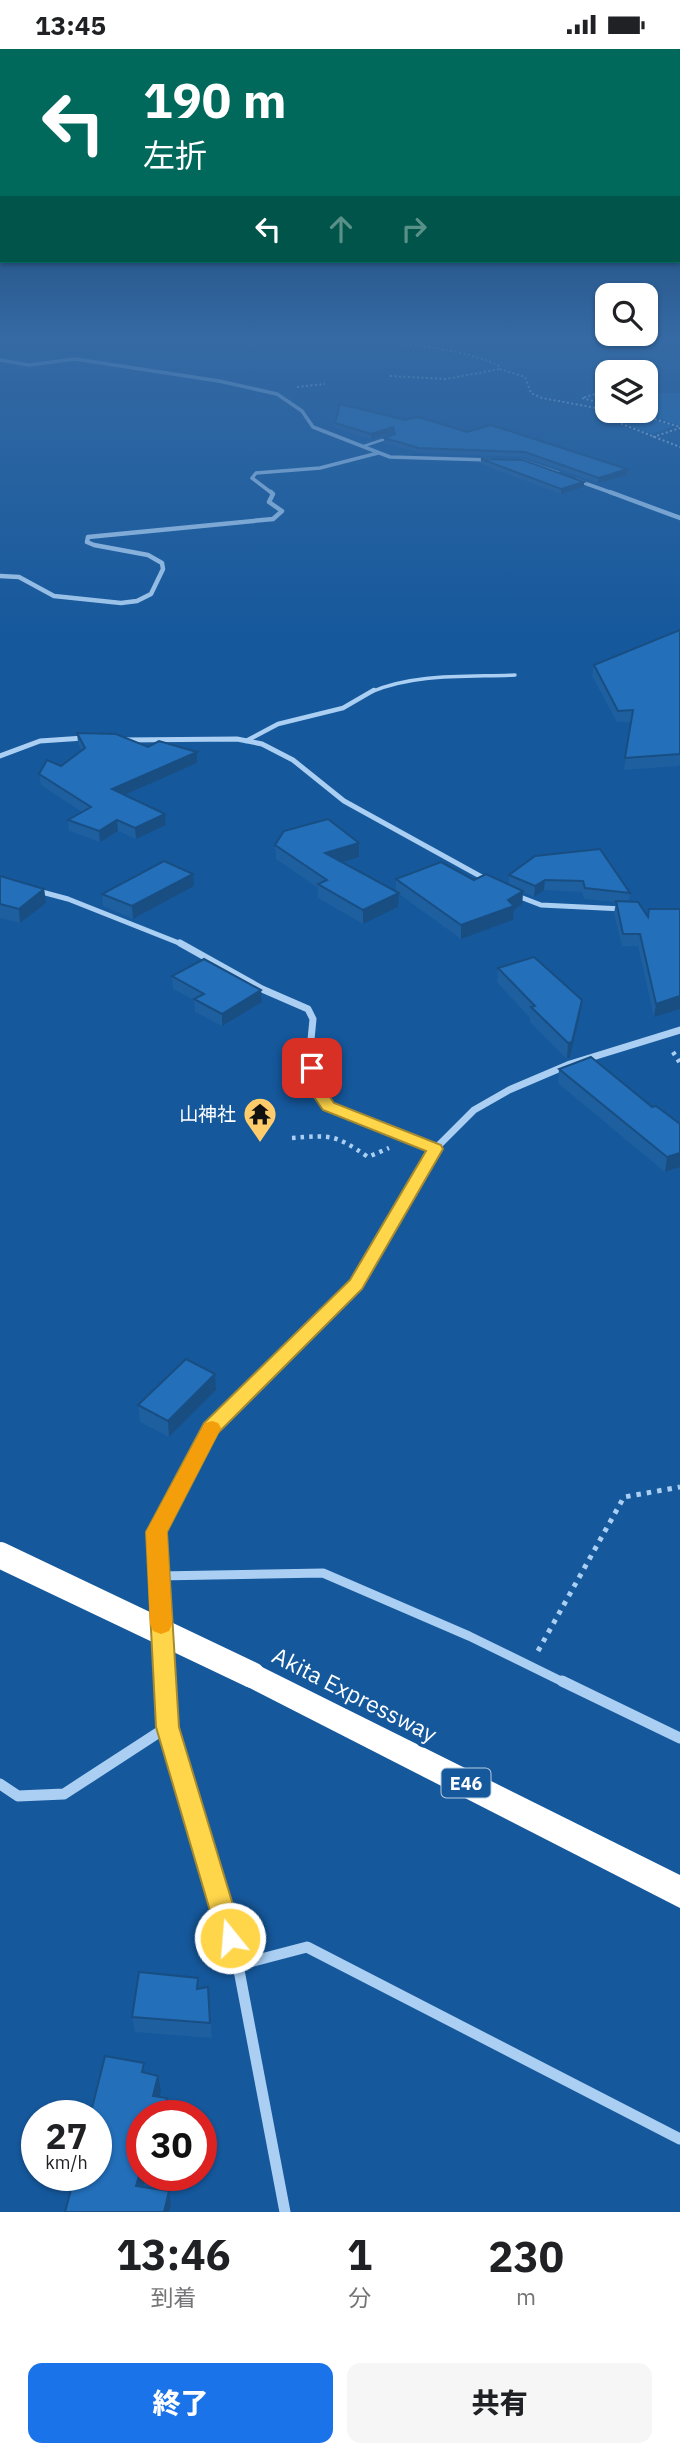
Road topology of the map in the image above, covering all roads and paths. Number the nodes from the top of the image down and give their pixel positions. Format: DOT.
graph roads {
  1 [pos="348,440"];
  2 [pos="381,440"];
  3 [pos="660,440"];
  4 [pos="364,446"];
  5 [pos="680,447"];
  6 [pos="379,453"];
  7 [pos="491,460"];
  8 [pos="514,461"];
  9 [pos="680,518"];
  10 [pos="0,576"];
  11 [pos="515,675"];
  12 [pos="93,739"];
  13 [pos="120,740"];
  14 [pos="246,741"];
  15 [pos="0,755"];
  16 [pos="496,885"];
  17 [pos="34,890"];
  18 [pos="508,891"];
  19 [pos="624,909"];
  20 [pos="680,1030"];
  21 [pos="292,1138"];
  22 [pos="408,1138"];
  23 [pos="435,1149"];
  24 [pos="680,1487"];
  25 [pos="0,1555"];
  26 [pos="158,1576"];
  27 [pos="531,1666"];
  28 [pos="167,1727"];
  29 [pos="680,1738"];
  30 [pos="0,1784"];
  31 [pos="680,1892"];
  32 [pos="238,1965"];
  33 [pos="680,2139"];
  34 [pos="285,2212"];
  1 -- 4 [label="street"];
  2 -- 4 [label="lane"];
  3 -- 5 [label="path"];
  4 -- 6 [label="street"];
  6 -- 7 [label="street"];
  6 -- 10 [label="street"];
  8 -- 9 [label="street"];
  11 -- 14 [label="lane"];
  12 -- 15 [label="street"];
  13 -- 14 [label="street"];
  14 -- 16 [label="street"];
  17 -- 22 [label="street"];
  18 -- 19 [label="street"];
  20 -- 23 [label="street"];
  21 -- 22 [label="path"];
  22 -- 23 [label="street"];
  23 -- 26 [label="street"];
  24 -- 27 [label="path"];
  25 -- 31 [label="highway, Akita Expressway / E46, bridge"];
  26 -- 27 [label="street"];
  26 -- 28 [label="street"];
  27 -- 29 [label="street"];
  28 -- 30 [label="street"];
  28 -- 32 [label="street"];
  32 -- 33 [label="street"];
  32 -- 34 [label="street"];
}
